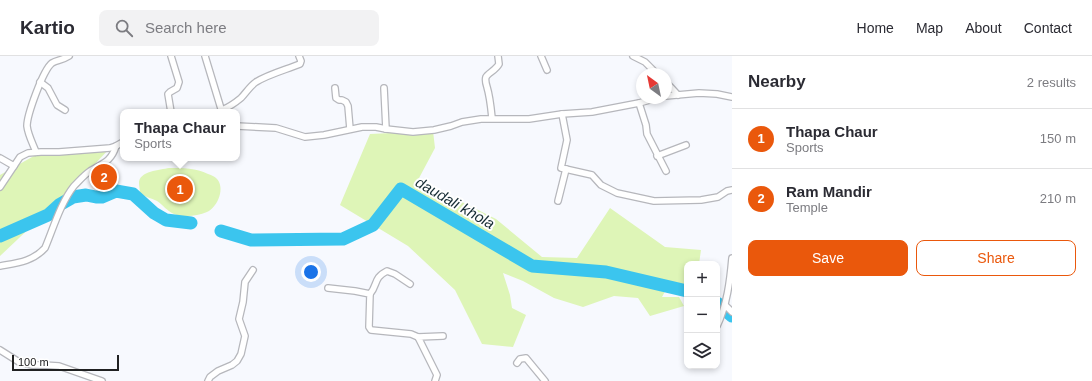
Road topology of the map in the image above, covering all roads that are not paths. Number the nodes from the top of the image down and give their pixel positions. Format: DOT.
graph roads {
  1 [pos="69,56"];
  2 [pos="171,56"];
  3 [pos="205,56"];
  4 [pos="299,56"];
  5 [pos="498,56"];
  6 [pos="541,56"];
  7 [pos="634,56"];
  8 [pos="641,58"];
  9 [pos="651,68"];
  10 [pos="547,70"];
  11 [pos="40,82"];
  12 [pos="335,88"];
  13 [pos="384,88"];
  14 [pos="672,88"];
  15 [pos="678,95"];
  16 [pos="672,96"];
  17 [pos="732,97"];
  18 [pos="636,104"];
  19 [pos="639,104"];
  20 [pos="170,109"];
  21 [pos="221,109"];
  22 [pos="225,109"];
  23 [pos="65,110"];
  24 [pos="562,114"];
  25 [pos="492,118"];
  26 [pos="240,126"];
  27 [pos="350,129"];
  28 [pos="386,129"];
  29 [pos="120,144"];
  30 [pos="686,145"];
  31 [pos="116,146"];
  32 [pos="36,152"];
  33 [pos="657,156"];
  34 [pos="0,158"];
  35 [pos="14,166"];
  36 [pos="566,169"];
  37 [pos="666,171"];
  38 [pos="0,186"];
  39 [pos="732,190"];
  40 [pos="558,201"];
  41 [pos="732,258"];
  42 [pos="0,266"];
  43 [pos="253,270"];
  44 [pos="410,284"];
  45 [pos="328,288"];
  46 [pos="370,294"];
  47 [pos="725,305"];
  48 [pos="732,312"];
  49 [pos="720,318"];
  50 [pos="418,336"];
  51 [pos="443,336"];
  52 [pos="0,350"];
  53 [pos="517,363"];
  54 [pos="102,381"];
  55 [pos="208,381"];
  56 [pos="435,381"];
  57 [pos="545,381"];
  1 -- 11 [label="street"];
  2 -- 20 [label="street"];
  3 -- 21 [label="street"];
  4 -- 22 [label="street"];
  5 -- 25 [label="street"];
  6 -- 10 [label="street"];
  7 -- 8 [label="street"];
  8 -- 9 [label="street"];
  11 -- 23 [label="street"];
  11 -- 32 [label="street"];
  12 -- 27 [label="street"];
  13 -- 28 [label="street"];
  14 -- 15 [label="street"];
  15 -- 16 [label="street"];
  15 -- 17 [label="street"];
  18 -- 24 [label="street"];
  19 -- 33 [label="street"];
  24 -- 25 [label="street"];
  24 -- 36 [label="street"];
  25 -- 28 [label="street"];
  26 -- 27 [label="street"];
  27 -- 28 [label="street"];
  29 -- 31 [label="street"];
  30 -- 33 [label="street"];
  31 -- 32 [label="street"];
  31 -- 42 [label="street"];
  32 -- 35 [label="street"];
  33 -- 37 [label="street"];
  34 -- 35 [label="street"];
  35 -- 38 [label="street"];
  36 -- 39 [label="street"];
  36 -- 40 [label="street"];
  41 -- 47 [label="street"];
  43 -- 55 [label="street"];
  44 -- 46 [label="street"];
  45 -- 46 [label="street"];
  46 -- 50 [label="street"];
  47 -- 48 [label="street"];
  47 -- 49 [label="street"];
  50 -- 51 [label="street"];
  50 -- 56 [label="street"];
  52 -- 54 [label="street"];
  53 -- 57 [label="street"];
}
